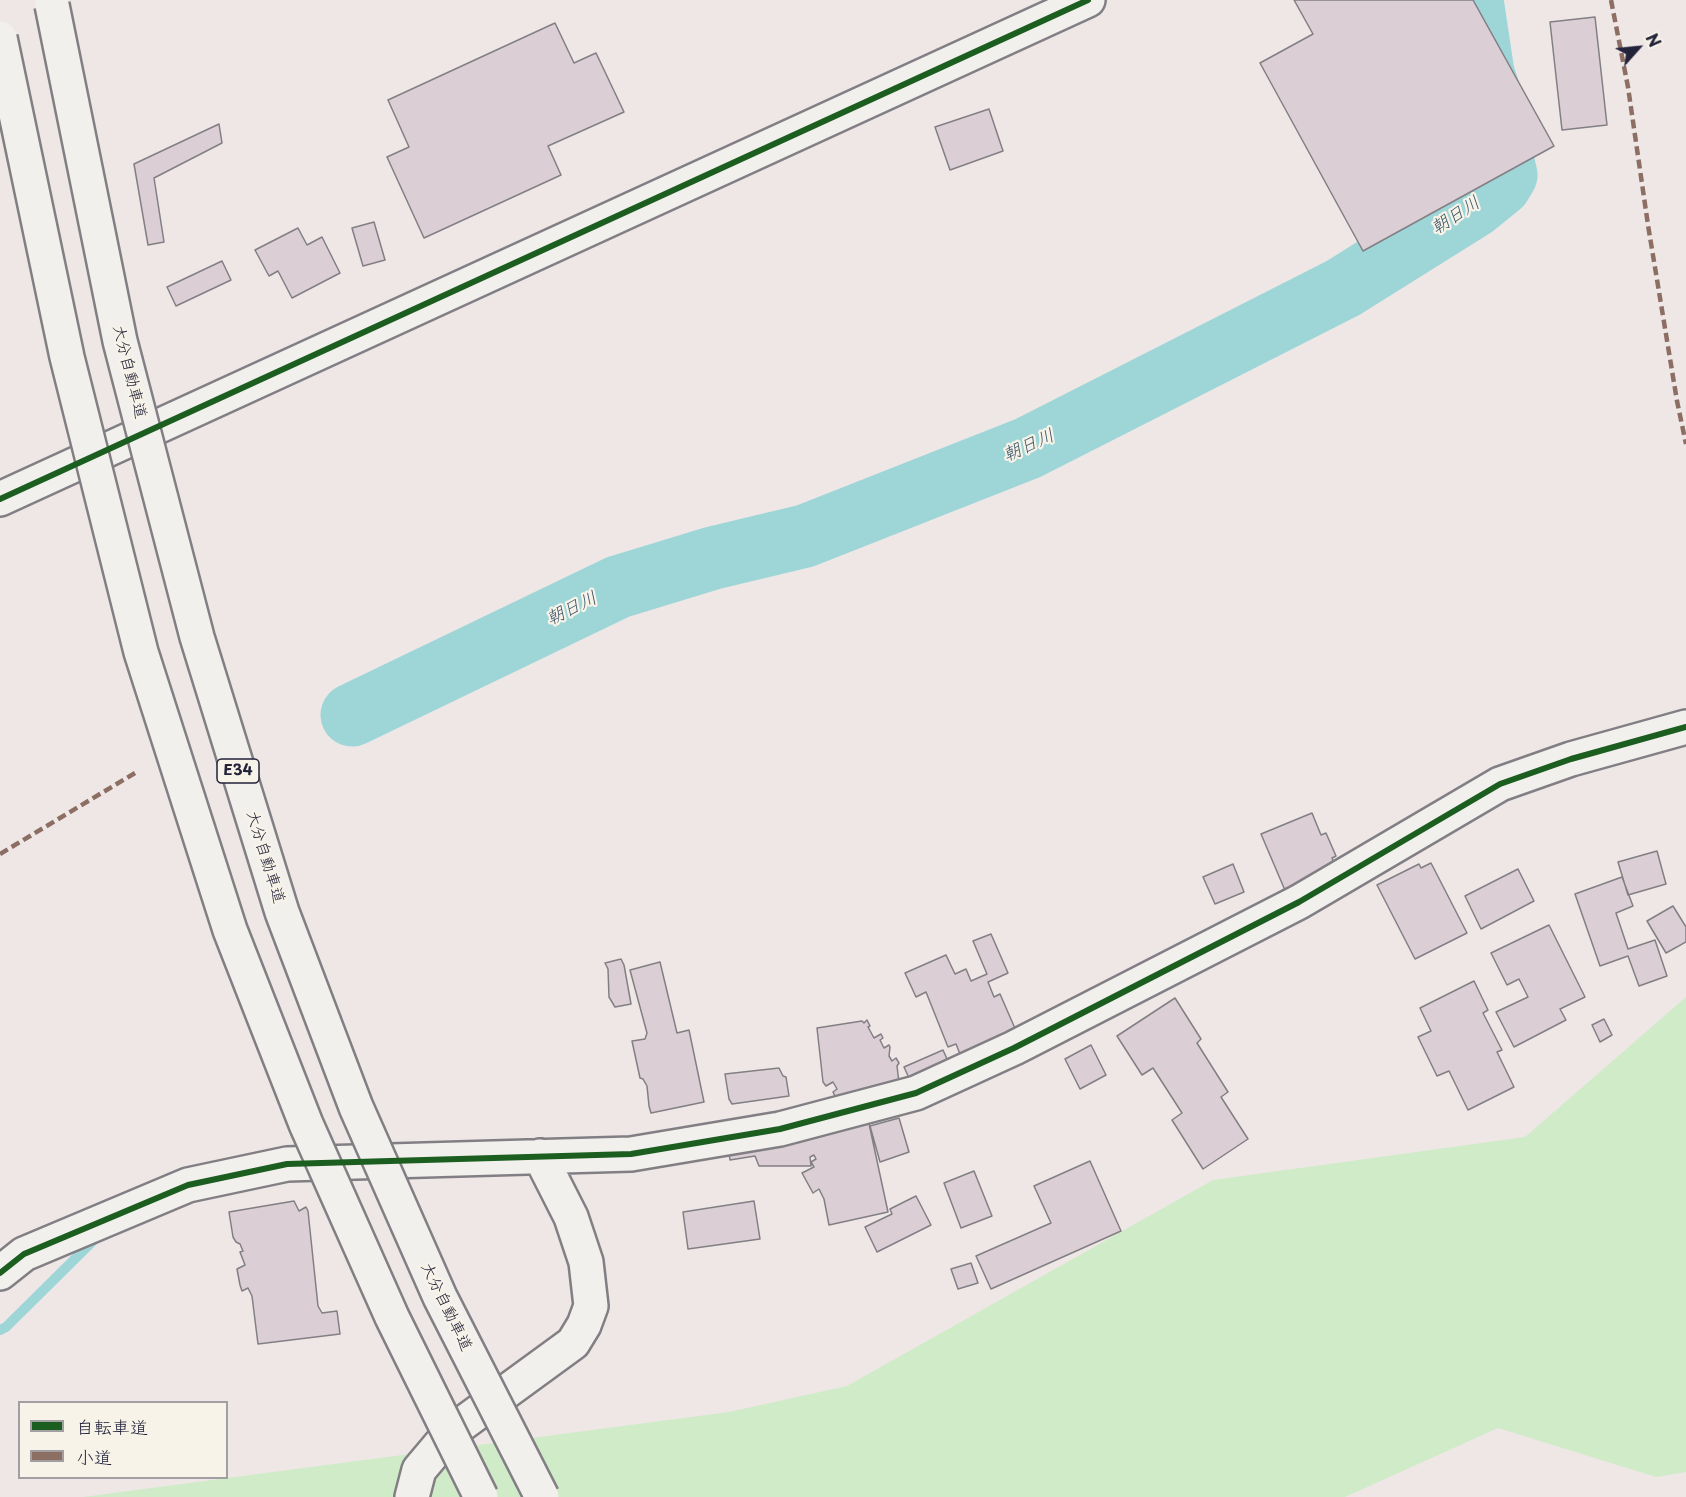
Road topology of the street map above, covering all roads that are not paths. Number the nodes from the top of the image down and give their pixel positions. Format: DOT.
graph roads {
  1 [pos="1088,0"];
  2 [pos="52,5"];
  3 [pos="0,38"];
  4 [pos="0,499"];
  5 [pos="1686,727"];
  6 [pos="540,1156"];
  7 [pos="0,1273"];
  8 [pos="411,1497"];
  9 [pos="482,1497"];
  10 [pos="542,1497"];
  1 -- 4 [label="main road"];
  2 -- 10 [label="main road, 大分自動車道 / E34, bridge"];
  3 -- 9 [label="main road, bridge"];
  5 -- 6 [label="main road"];
  6 -- 7 [label="main road"];
  6 -- 8 [label="main road"];
}
